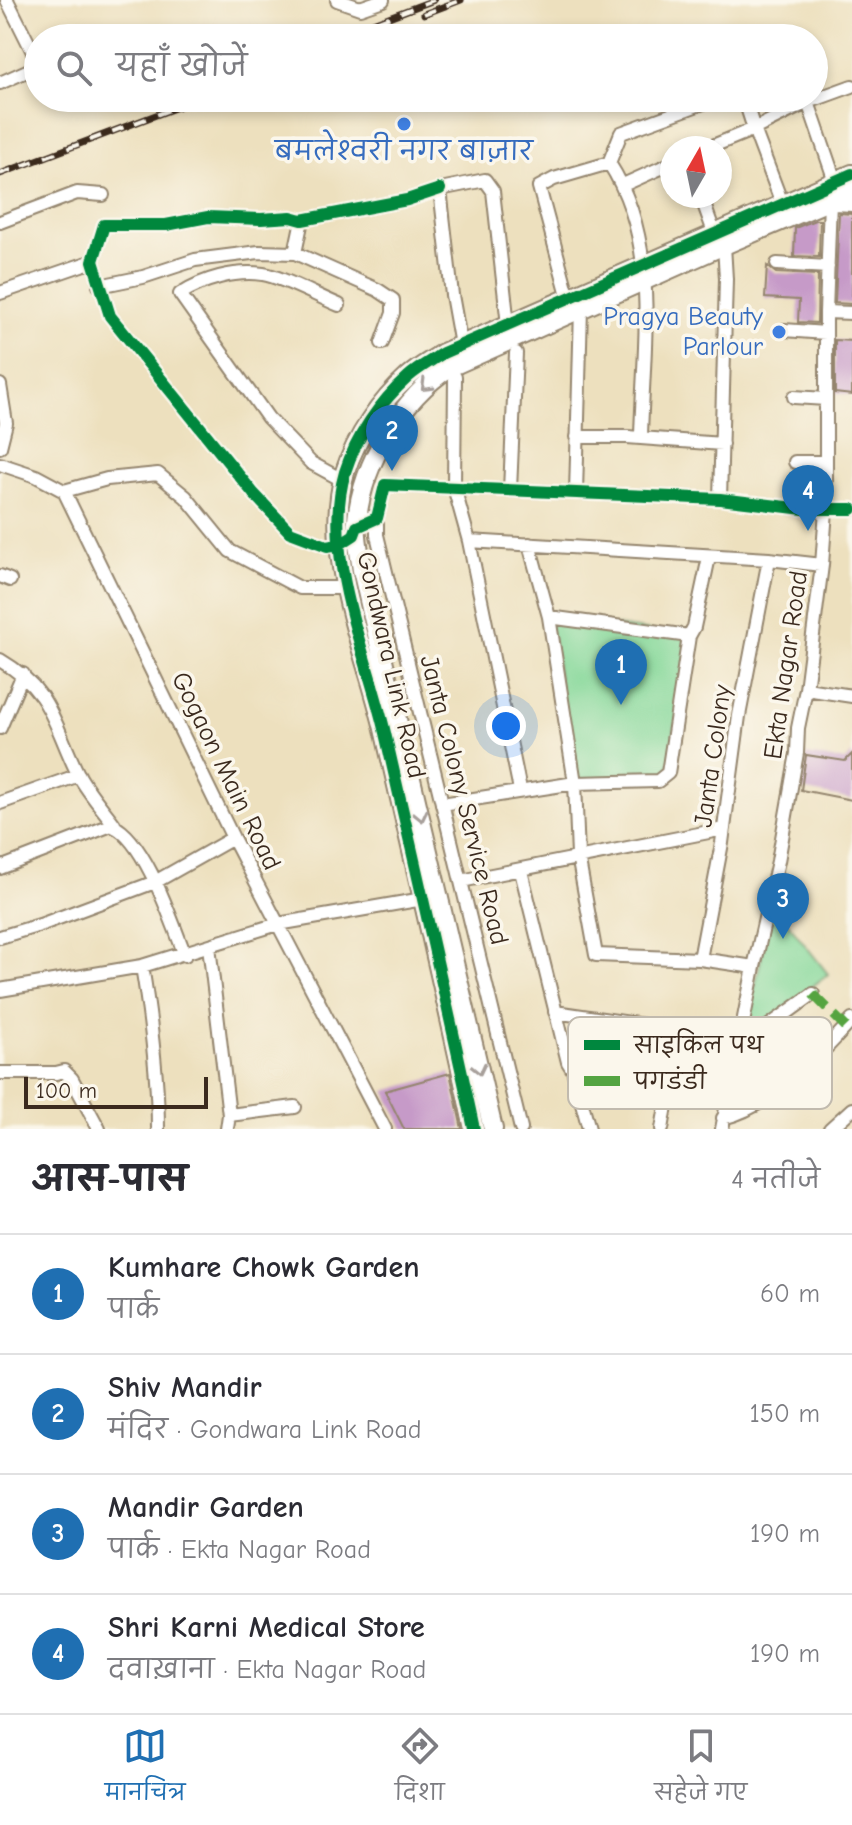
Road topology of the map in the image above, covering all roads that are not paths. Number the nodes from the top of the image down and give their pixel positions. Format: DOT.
graph roads {
  1 [pos="7,0"];
  2 [pos="337,0"];
  3 [pos="383,0"];
  4 [pos="24,35"];
  5 [pos="24,71"];
  6 [pos="0,83"];
  7 [pos="852,86"];
  8 [pos="828,95"];
  9 [pos="679,112"];
  10 [pos="749,112"];
  11 [pos="788,112"];
  12 [pos="813,112"];
  13 [pos="754,129"];
  14 [pos="732,138"];
  15 [pos="609,163"];
  16 [pos="660,168"];
  17 [pos="843,178"];
  18 [pos="623,185"];
  19 [pos="440,189"];
  20 [pos="852,191"];
  21 [pos="103,195"];
  22 [pos="832,202"];
  23 [pos="852,205"];
  24 [pos="783,206"];
  25 [pos="706,208"];
  26 [pos="302,220"];
  27 [pos="0,222"];
  28 [pos="720,240"];
  29 [pos="295,253"];
  30 [pos="93,261"];
  31 [pos="777,264"];
  32 [pos="828,267"];
  33 [pos="644,274"];
  34 [pos="99,286"];
  35 [pos="0,293"];
  36 [pos="575,304"];
  37 [pos="339,305"];
  38 [pos="826,312"];
  39 [pos="852,313"];
  40 [pos="508,325"];
  41 [pos="784,330"];
  42 [pos="826,333"];
  43 [pos="382,343"];
  44 [pos="461,345"];
  45 [pos="516,353"];
  46 [pos="455,377"];
  47 [pos="0,385"];
  48 [pos="794,397"];
  49 [pos="826,399"];
  50 [pos="577,437"];
  51 [pos="641,437"];
  52 [pos="722,444"];
  53 [pos="0,447"];
  54 [pos="795,462"];
  55 [pos="826,462"];
  56 [pos="0,464"];
  57 [pos="344,481"];
  58 [pos="454,487"];
  59 [pos="510,490"];
  60 [pos="64,491"];
  61 [pos="576,493"];
  62 [pos="720,499"];
  63 [pos="852,509"];
  64 [pos="826,510"];
  65 [pos="358,518"];
  66 [pos="469,541"];
  67 [pos="340,544"];
  68 [pos="529,544"];
  69 [pos="709,557"];
  70 [pos="769,559"];
  71 [pos="822,565"];
  72 [pos="346,588"];
  73 [pos="549,617"];
  74 [pos="689,636"];
  75 [pos="0,660"];
  76 [pos="23,674"];
  77 [pos="806,689"];
  78 [pos="852,696"];
  79 [pos="0,728"];
  80 [pos="79,775"];
  81 [pos="575,783"];
  82 [pos="520,790"];
  83 [pos="0,803"];
  84 [pos="442,804"];
  85 [pos="114,824"];
  86 [pos="724,829"];
  87 [pos="233,838"];
  88 [pos="578,856"];
  89 [pos="0,868"];
  90 [pos="521,871"];
  91 [pos="461,881"];
  92 [pos="155,882"];
  93 [pos="423,899"];
  94 [pos="278,924"];
  95 [pos="0,937"];
  96 [pos="209,946"];
  97 [pos="185,955"];
  98 [pos="700,959"];
  99 [pos="142,966"];
  100 [pos="754,967"];
  101 [pos="0,990"];
  102 [pos="813,994"];
  103 [pos="555,1012"];
  104 [pos="586,1017"];
  105 [pos="744,1017"];
  106 [pos="778,1017"];
  107 [pos="852,1020"];
  108 [pos="832,1042"];
  109 [pos="568,1062"];
  110 [pos="0,1073"];
  111 [pos="295,1107"];
  112 [pos="584,1109"];
  113 [pos="665,1109"];
  114 [pos="748,1109"];
  115 [pos="852,1109"];
  116 [pos="228,1122"];
  117 [pos="723,1124"];
  118 [pos="99,1129"];
  119 [pos="158,1129"];
  120 [pos="385,1129"];
  121 [pos="474,1129"];
  122 [pos="493,1129"];
  123 [pos="521,1129"];
  124 [pos="589,1129"];
  125 [pos="662,1129"];
  126 [pos="830,1129"];
  1 -- 4 [label="street"];
  2 -- 3 [label="street"];
  5 -- 6 [label="street"];
  7 -- 8 [label="street"];
  9 -- 15 [label="street"];
  10 -- 13 [label="street"];
  11 -- 13 [label="street"];
  12 -- 17 [label="street"];
  13 -- 14 [label="street"];
  13 -- 24 [label="street"];
  15 -- 18 [label="street"];
  15 -- 36 [label="street"];
  16 -- 18 [label="street"];
  17 -- 24 [label="street"];
  18 -- 33 [label="street"];
  19 -- 26 [label="street"];
  19 -- 40 [label="street"];
  19 -- 44 [label="street"];
  20 -- 22 [label="street"];
  21 -- 27 [label="street"];
  22 -- 23 [label="street"];
  22 -- 28 [label="street"];
  22 -- 32 [label="street, Ekta Nagar Road"];
  24 -- 28 [label="street"];
  25 -- 28 [label="street"];
  26 -- 29 [label="street"];
  26 -- 30 [label="street"];
  28 -- 33 [label="street"];
  28 -- 52 [label="street"];
  29 -- 34 [label="street"];
  29 -- 43 [label="street"];
  30 -- 34 [label="street"];
  30 -- 35 [label="street"];
  31 -- 32 [label="street"];
  32 -- 38 [label="street, Ekta Nagar Road"];
  33 -- 36 [label="street"];
  33 -- 51 [label="street"];
  34 -- 67 [label="street"];
  36 -- 40 [label="street, Gondwara Link Road"];
  36 -- 50 [label="street"];
  36 -- 65 [label="street, one-way"];
  37 -- 57 [label="street"];
  38 -- 39 [label="street"];
  38 -- 42 [label="street, Ekta Nagar Road"];
  40 -- 44 [label="street, Gondwara Link Road"];
  41 -- 42 [label="street"];
  42 -- 49 [label="street, Ekta Nagar Road"];
  44 -- 57 [label="street, Gondwara Link Road"];
  45 -- 59 [label="street"];
  46 -- 58 [label="street"];
  47 -- 53 [label="street"];
  48 -- 49 [label="street"];
  49 -- 55 [label="street, Ekta Nagar Road"];
  50 -- 51 [label="street"];
  50 -- 61 [label="street"];
  51 -- 52 [label="street"];
  52 -- 62 [label="street"];
  54 -- 55 [label="street"];
  55 -- 64 [label="street, Ekta Nagar Road"];
  56 -- 60 [label="street"];
  57 -- 65 [label="street, Gondwara Link Road"];
  58 -- 59 [label="street"];
  58 -- 65 [label="street"];
  58 -- 66 [label="street"];
  59 -- 61 [label="street"];
  60 -- 72 [label="street"];
  60 -- 87 [label="street, Gogaon Main Road"];
  61 -- 62 [label="street"];
  62 -- 64 [label="street"];
  63 -- 64 [label="street"];
  64 -- 71 [label="street, Ekta Nagar Road"];
  65 -- 67 [label="street, Gondwara Link Road"];
  65 -- 84 [label="street, Janta Colony Service Road"];
  65 -- 122 [label="street, Gondwara Link Road, one-way"];
  66 -- 68 [label="street"];
  66 -- 82 [label="street"];
  67 -- 72 [label="street, Gondwara Link Road"];
  68 -- 69 [label="street"];
  68 -- 73 [label="street"];
  69 -- 70 [label="street"];
  69 -- 74 [label="street"];
  70 -- 71 [label="street"];
  70 -- 86 [label="street, Janta Colony"];
  71 -- 77 [label="street, Ekta Nagar Road"];
  72 -- 93 [label="street, Gondwara Link Road"];
  73 -- 74 [label="street"];
  73 -- 81 [label="street"];
  74 -- 81 [label="street"];
  75 -- 76 [label="street"];
  76 -- 79 [label="street"];
  76 -- 80 [label="street"];
  77 -- 78 [label="street"];
  77 -- 100 [label="street, Ekta Nagar Road"];
  80 -- 83 [label="street"];
  80 -- 85 [label="street"];
  81 -- 82 [label="street"];
  81 -- 88 [label="street"];
  82 -- 84 [label="street"];
  84 -- 91 [label="street, Janta Colony Service Road"];
  85 -- 89 [label="street"];
  85 -- 92 [label="street"];
  86 -- 88 [label="street"];
  86 -- 98 [label="street, Janta Colony"];
  87 -- 92 [label="street"];
  87 -- 94 [label="street, Gogaon Main Road"];
  88 -- 90 [label="street"];
  88 -- 98 [label="street"];
  90 -- 91 [label="street"];
  90 -- 103 [label="street"];
  91 -- 123 [label="street, Janta Colony Service Road"];
  92 -- 95 [label="street"];
  92 -- 97 [label="street"];
  93 -- 94 [label="street"];
  93 -- 121 [label="street, Gondwara Link Road"];
  94 -- 96 [label="street"];
  94 -- 120 [label="street, Gogaon Main Road"];
  96 -- 97 [label="street"];
  96 -- 116 [label="street"];
  97 -- 99 [label="street"];
  98 -- 100 [label="street"];
  99 -- 101 [label="street"];
  99 -- 119 [label="street"];
  100 -- 105 [label="street, Ekta Nagar Road"];
  102 -- 106 [label="street"];
  103 -- 104 [label="street"];
  103 -- 109 [label="street"];
  107 -- 108 [label="street"];
  110 -- 118 [label="street"];
  111 -- 116 [label="street"];
  112 -- 124 [label="street"];
  113 -- 125 [label="street"];
  114 -- 117 [label="street"];
  115 -- 126 [label="street"];
}
